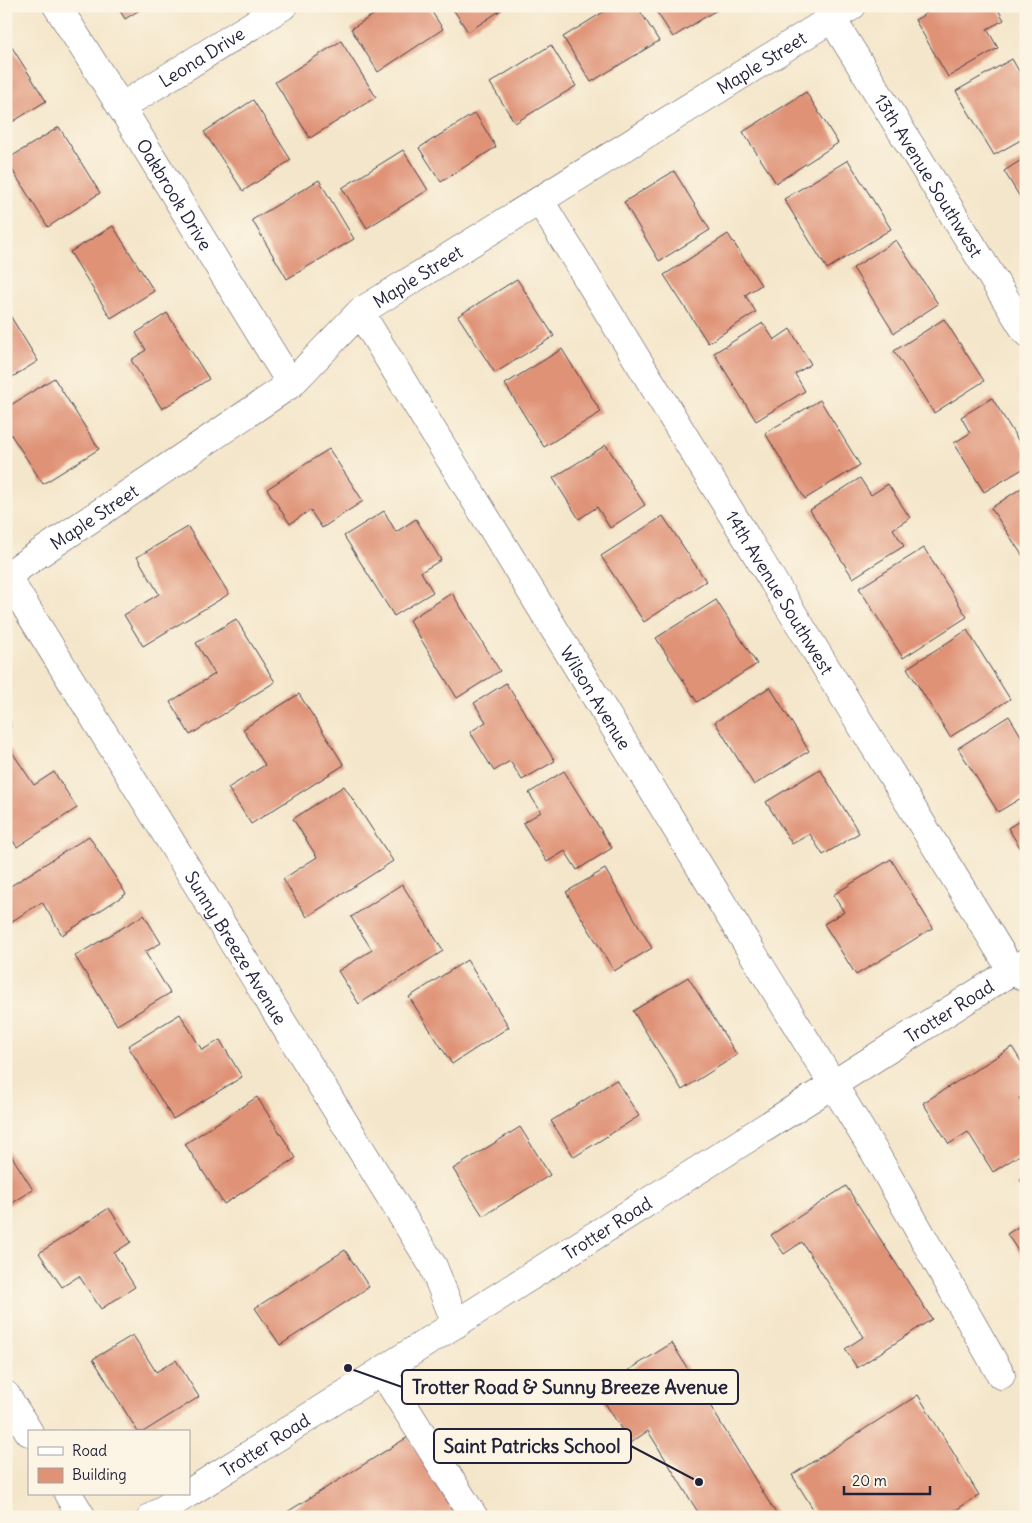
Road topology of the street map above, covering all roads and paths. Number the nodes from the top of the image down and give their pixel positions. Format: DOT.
graph roads {
  1 [pos="57,6"];
  2 [pos="283,6"];
  3 [pos="842,12"];
  4 [pos="121,107"];
  5 [pos="540,201"];
  6 [pos="360,312"];
  7 [pos="1026,332"];
  8 [pos="290,384"];
  9 [pos="6,575"];
  10 [pos="1021,970"];
  11 [pos="833,1084"];
  12 [pos="456,1324"];
  13 [pos="382,1371"];
  14 [pos="1001,1376"];
  15 [pos="6,1396"];
  16 [pos="28,1430"];
  17 [pos="190,1493"];
  18 [pos="69,1496"];
  19 [pos="185,1496"];
  20 [pos="82,1517"];
  21 [pos="152,1517"];
  22 [pos="474,1517"];
  1 -- 4 [label="street, Oakbrook Drive"];
  2 -- 4 [label="street, Leona Drive"];
  3 -- 5 [label="street, Maple Street"];
  3 -- 7 [label="street, 13th Avenue Southwest"];
  4 -- 8 [label="street, Oakbrook Drive"];
  5 -- 6 [label="street, Maple Street"];
  5 -- 10 [label="street, 14th Avenue Southwest"];
  6 -- 8 [label="street, Maple Street"];
  6 -- 11 [label="street, Wilson Avenue"];
  8 -- 9 [label="street, Maple Street"];
  9 -- 12 [label="street, Sunny Breeze Avenue"];
  10 -- 11 [label="street, Trotter Road"];
  11 -- 12 [label="street, Trotter Road"];
  11 -- 14 [label="street, Wilson Avenue"];
  12 -- 13 [label="street, Trotter Road"];
  13 -- 17 [label="street, Trotter Road"];
  13 -- 22 [label="street"];
  15 -- 16 [label="street"];
  18 -- 20 [label="street"];
  19 -- 21 [label="street, Trotter Road"];
}
